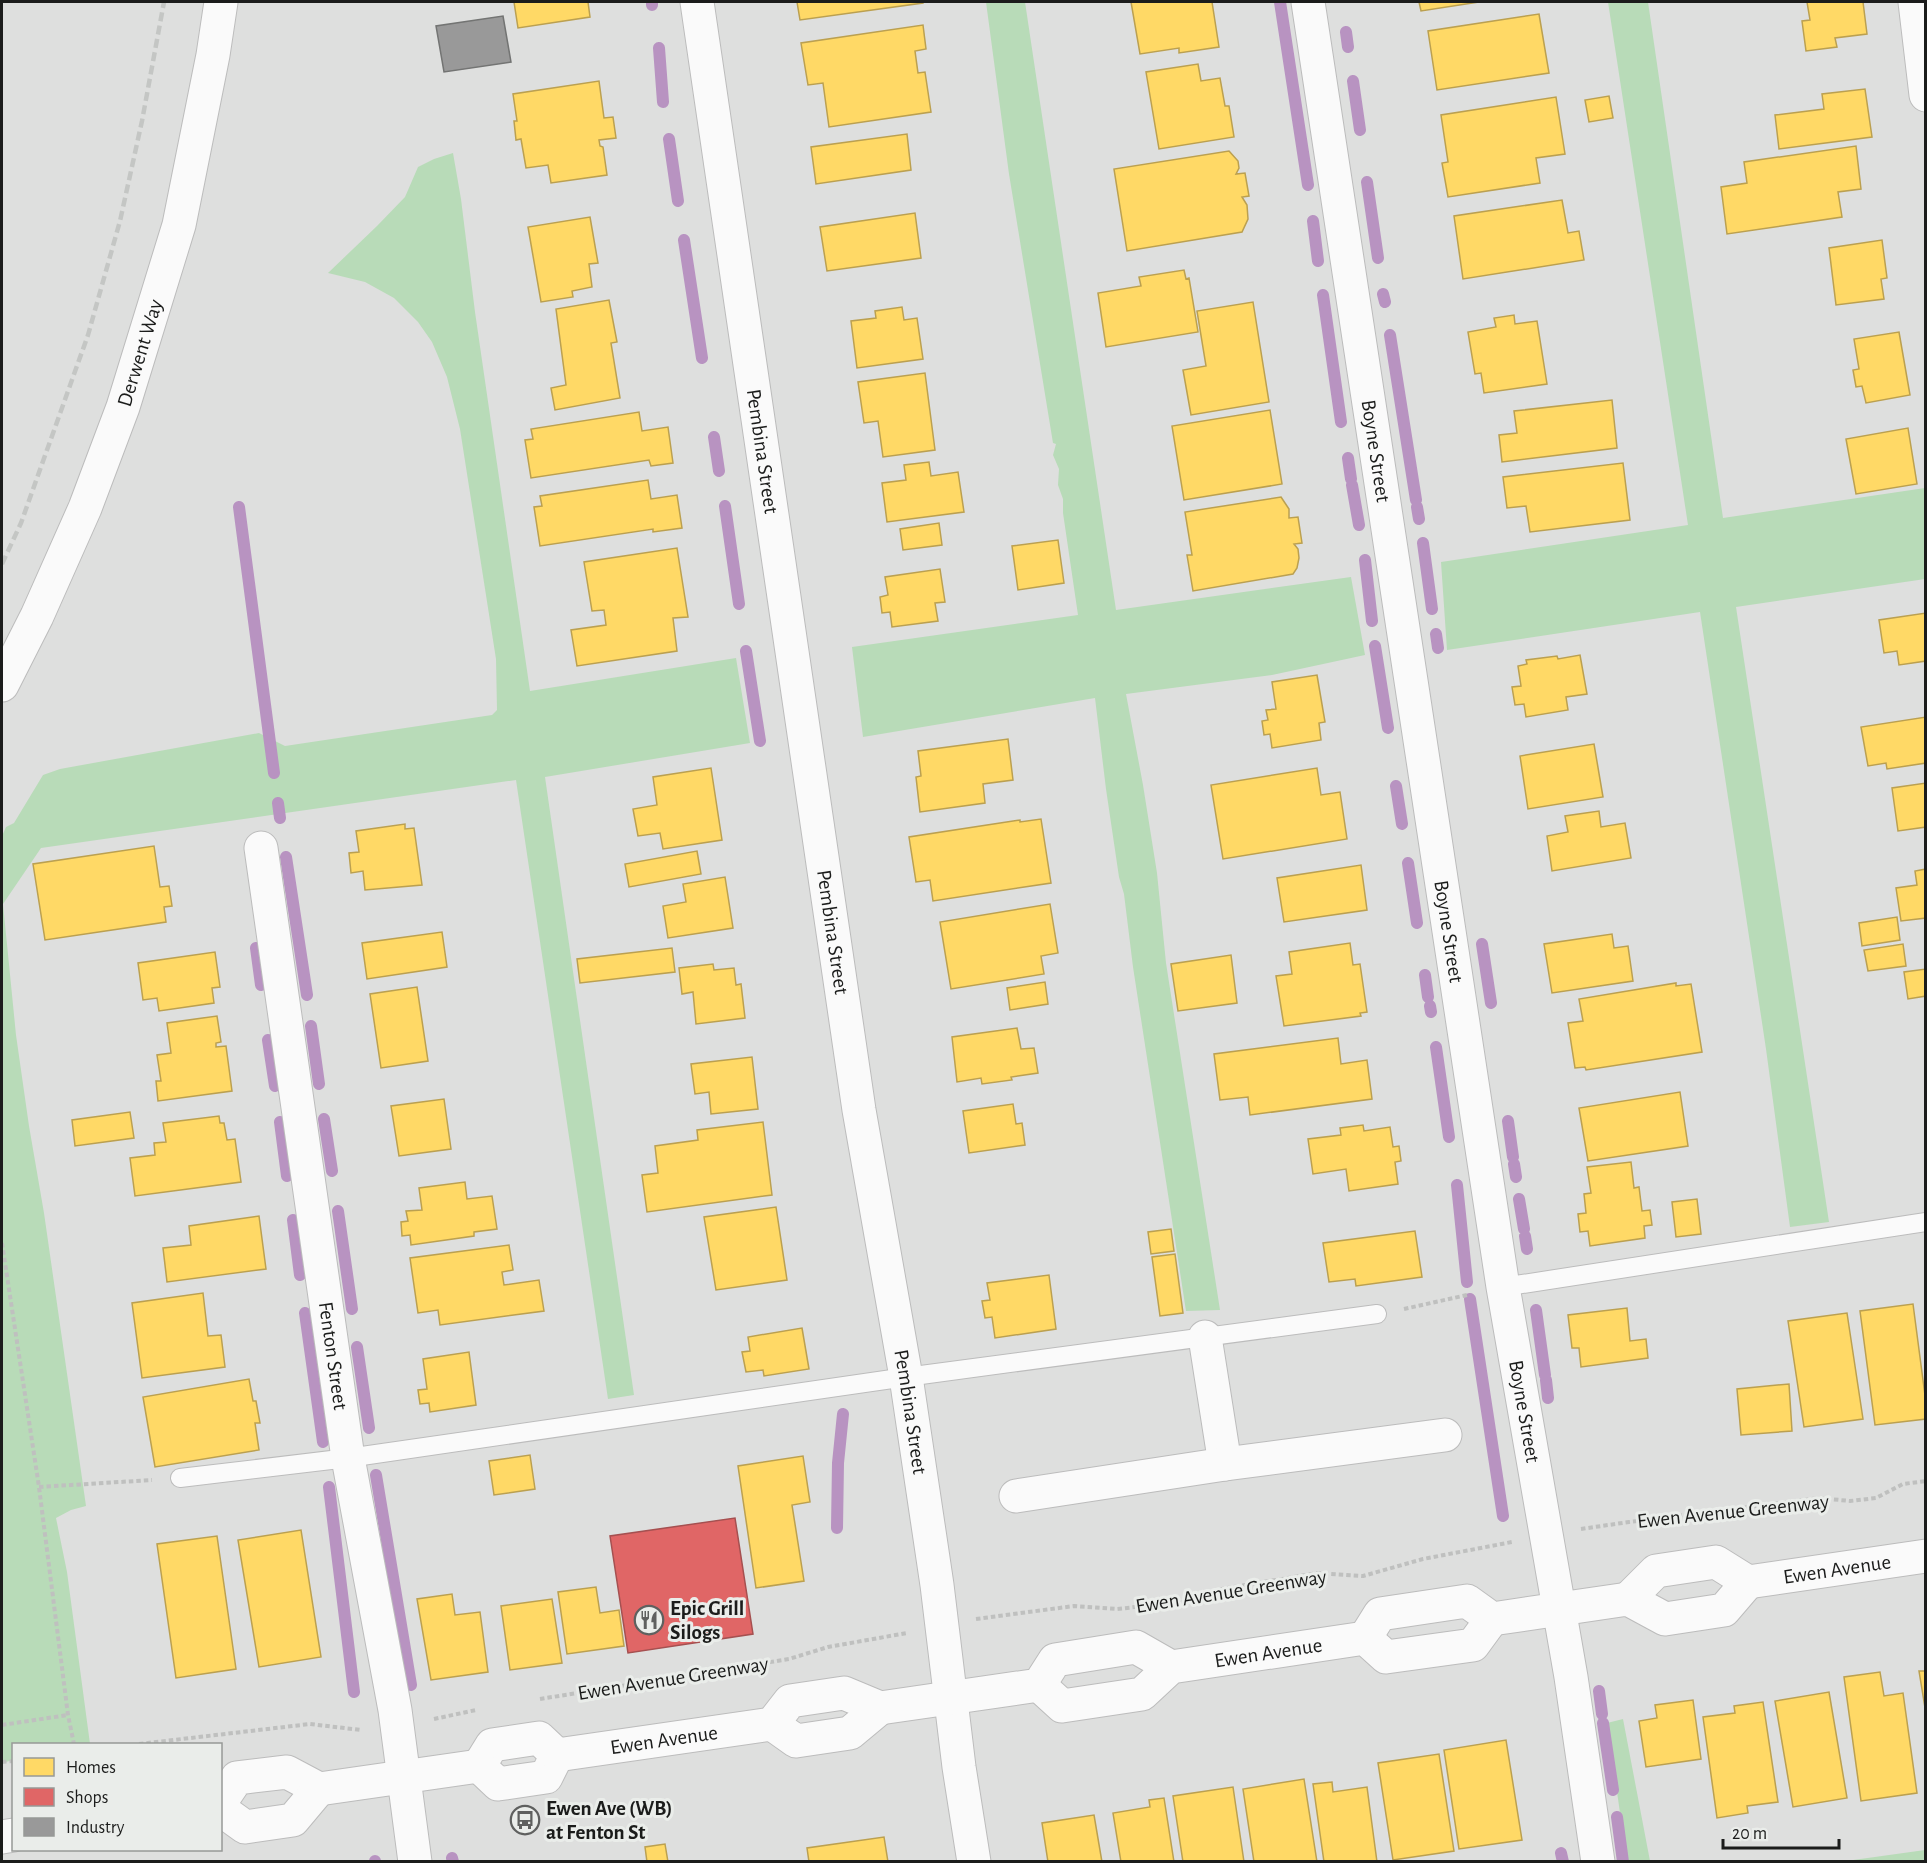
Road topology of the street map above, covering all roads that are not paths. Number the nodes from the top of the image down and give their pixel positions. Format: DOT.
graph roads {
  1 [pos="220,2"];
  2 [pos="697,2"];
  3 [pos="1308,2"];
  4 [pos="1914,2"];
  5 [pos="1926,95"];
  6 [pos="2,685"];
  7 [pos="261,848"];
  8 [pos="1926,1222"];
  9 [pos="1503,1287"];
  10 [pos="1377,1314"];
  11 [pos="1205,1336"];
  12 [pos="906,1377"];
  13 [pos="1445,1435"];
  14 [pos="348,1458"];
  15 [pos="1225,1464"];
  16 [pos="180,1479"];
  17 [pos="1016,1496"];
  18 [pos="1926,1556"];
  19 [pos="1748,1582"];
  20 [pos="1628,1599"];
  21 [pos="1559,1609"];
  22 [pos="1492,1618"];
  23 [pos="1365,1638"];
  24 [pos="1171,1667"];
  25 [pos="1039,1685"];
  26 [pos="951,1698"];
  27 [pos="404,1778"];
  28 [pos="319,1789"];
  29 [pos="222,1800"];
  30 [pos="222,1810"];
  31 [pos="415,1862"];
  32 [pos="974,1862"];
  33 [pos="1598,1862"];
  1 -- 6 [label="street, Derwent Way"];
  2 -- 12 [label="street, Pembina Street"];
  3 -- 9 [label="street, Boyne Street"];
  4 -- 5 [label="street"];
  7 -- 14 [label="street, Fenton Street"];
  8 -- 9 [label="lane"];
  9 -- 21 [label="street, Boyne Street"];
  10 -- 11 [label="lane"];
  11 -- 12 [label="lane"];
  11 -- 15 [label="street"];
  12 -- 14 [label="lane"];
  12 -- 26 [label="street, Pembina Street"];
  13 -- 15 [label="street"];
  14 -- 16 [label="lane"];
  14 -- 27 [label="street, Fenton Street"];
  15 -- 17 [label="street"];
  18 -- 19 [label="street, Ewen Avenue"];
  19 -- 20 [label="street"];
  19 -- 20 [label="street"];
  20 -- 21 [label="street"];
  21 -- 22 [label="street"];
  21 -- 33 [label="street, Boyne Street"];
  22 -- 23 [label="street"];
  22 -- 23 [label="street"];
  23 -- 24 [label="street, Ewen Avenue"];
  24 -- 25 [label="street"];
  24 -- 25 [label="street"];
  25 -- 26 [label="street, Ewen Avenue"];
  26 -- 27 [label="street, Ewen Avenue"];
  26 -- 32 [label="street, Pembina Street"];
  27 -- 28 [label="street, Ewen Avenue"];
  27 -- 31 [label="street, Fenton Street"];
  28 -- 29 [label="street"];
  28 -- 30 [label="street"];
}
